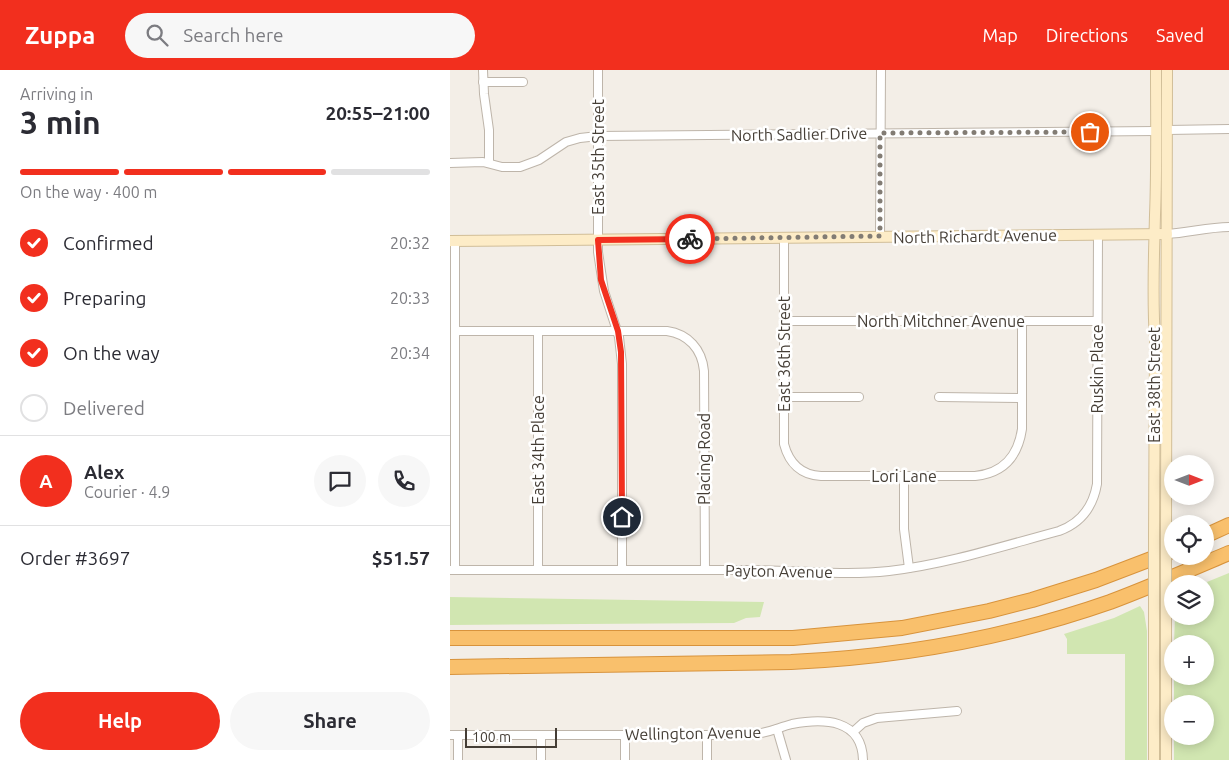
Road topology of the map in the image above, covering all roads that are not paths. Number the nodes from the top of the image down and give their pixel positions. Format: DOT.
graph roads {
  1 [pos="483,70"];
  2 [pos="598,70"];
  3 [pos="881,70"];
  4 [pos="1156,70"];
  5 [pos="1167,70"];
  6 [pos="483,82"];
  7 [pos="523,82"];
  8 [pos="1229,129"];
  9 [pos="1156,130"];
  10 [pos="1167,130"];
  11 [pos="880,133"];
  12 [pos="598,136"];
  13 [pos="450,163"];
  14 [pos="489,163"];
  15 [pos="1229,227"];
  16 [pos="1098,234"];
  17 [pos="1154,234"];
  18 [pos="1167,234"];
  19 [pos="880,236"];
  20 [pos="784,238"];
  21 [pos="598,240"];
  22 [pos="452,241"];
  23 [pos="784,321"];
  24 [pos="1097,321"];
  25 [pos="1022,322"];
  26 [pos="455,331"];
  27 [pos="538,331"];
  28 [pos="618,331"];
  29 [pos="784,397"];
  30 [pos="859,397"];
  31 [pos="939,397"];
  32 [pos="1022,398"];
  33 [pos="796,466"];
  34 [pos="904,476"];
  35 [pos="1092,503"];
  36 [pos="1229,525"];
  37 [pos="1214,532"];
  38 [pos="1229,553"];
  39 [pos="1164,554"];
  40 [pos="909,568"];
  41 [pos="453,570"];
  42 [pos="538,570"];
  43 [pos="622,570"];
  44 [pos="704,570"];
  45 [pos="450,638"];
  46 [pos="450,667"];
  47 [pos="957,711"];
  48 [pos="777,729"];
  49 [pos="853,732"];
  50 [pos="454,735"];
  51 [pos="542,735"];
  52 [pos="625,735"];
  53 [pos="707,735"];
  54 [pos="458,760"];
  55 [pos="542,760"];
  56 [pos="625,760"];
  57 [pos="708,760"];
  58 [pos="786,760"];
  59 [pos="863,760"];
  60 [pos="1154,760"];
  61 [pos="1166,760"];
  1 -- 6 [label="street"];
  2 -- 12 [label="street, East 35th Street"];
  3 -- 11 [label="street"];
  4 -- 9 [label="main road, East 38th Street"];
  5 -- 10 [label="main road, East 38th Street"];
  6 -- 7 [label="street"];
  6 -- 14 [label="street"];
  8 -- 10 [label="street"];
  9 -- 11 [label="street, North Sadlier Drive"];
  9 -- 17 [label="main road, East 38th Street"];
  10 -- 18 [label="main road, East 38th Street"];
  11 -- 12 [label="street, North Sadlier Drive"];
  11 -- 19 [label="street"];
  12 -- 14 [label="street, North Sadlier Drive"];
  12 -- 21 [label="street, East 35th Street"];
  13 -- 14 [label="street, North Sadlier Drive"];
  15 -- 18 [label="street, North Richardt Avenue"];
  16 -- 17 [label="main road, North Richardt Avenue"];
  16 -- 19 [label="main road, North Richardt Avenue"];
  16 -- 24 [label="street, Ruskin Place"];
  17 -- 18 [label="main road, North Richardt Avenue"];
  17 -- 60 [label="main road, East 38th Street, bridge"];
  18 -- 61 [label="main road, East 38th Street, bridge"];
  19 -- 20 [label="main road, North Richardt Avenue"];
  20 -- 21 [label="main road, North Richardt Avenue"];
  20 -- 23 [label="street, East 36th Street"];
  21 -- 22 [label="main road, North Richardt Avenue"];
  21 -- 28 [label="street, East 35th Street"];
  22 -- 26 [label="street"];
  23 -- 25 [label="street, North Mitchner Avenue"];
  23 -- 29 [label="street, East 36th Street"];
  24 -- 25 [label="street, North Mitchner Avenue"];
  24 -- 35 [label="street, Ruskin Place"];
  25 -- 32 [label="street"];
  26 -- 27 [label="street"];
  26 -- 41 [label="street"];
  27 -- 28 [label="street"];
  27 -- 42 [label="street, East 34th Place"];
  28 -- 43 [label="street, East 35th Street"];
  28 -- 44 [label="street, Placing Road"];
  29 -- 30 [label="street"];
  29 -- 33 [label="street, East 36th Street"];
  31 -- 32 [label="street"];
  32 -- 34 [label="street, Lori Lane"];
  33 -- 34 [label="street, Lori Lane"];
  34 -- 40 [label="street"];
  35 -- 40 [label="street, Payton Avenue"];
  36 -- 37 [label="highway"];
  38 -- 46 [label="highway"];
  39 -- 45 [label="highway"];
  40 -- 44 [label="street, Payton Avenue"];
  41 -- 42 [label="street, Payton Avenue"];
  42 -- 43 [label="street, Payton Avenue"];
  43 -- 44 [label="street, Payton Avenue"];
  47 -- 49 [label="street"];
  48 -- 49 [label="street, Wellington Avenue"];
  48 -- 53 [label="street, Wellington Avenue"];
  48 -- 58 [label="street"];
  49 -- 59 [label="street"];
  50 -- 51 [label="street, Wellington Avenue"];
  50 -- 54 [label="street"];
  51 -- 52 [label="street, Wellington Avenue"];
  51 -- 55 [label="street"];
  52 -- 53 [label="street, Wellington Avenue"];
  52 -- 56 [label="street"];
  53 -- 57 [label="street"];
}
